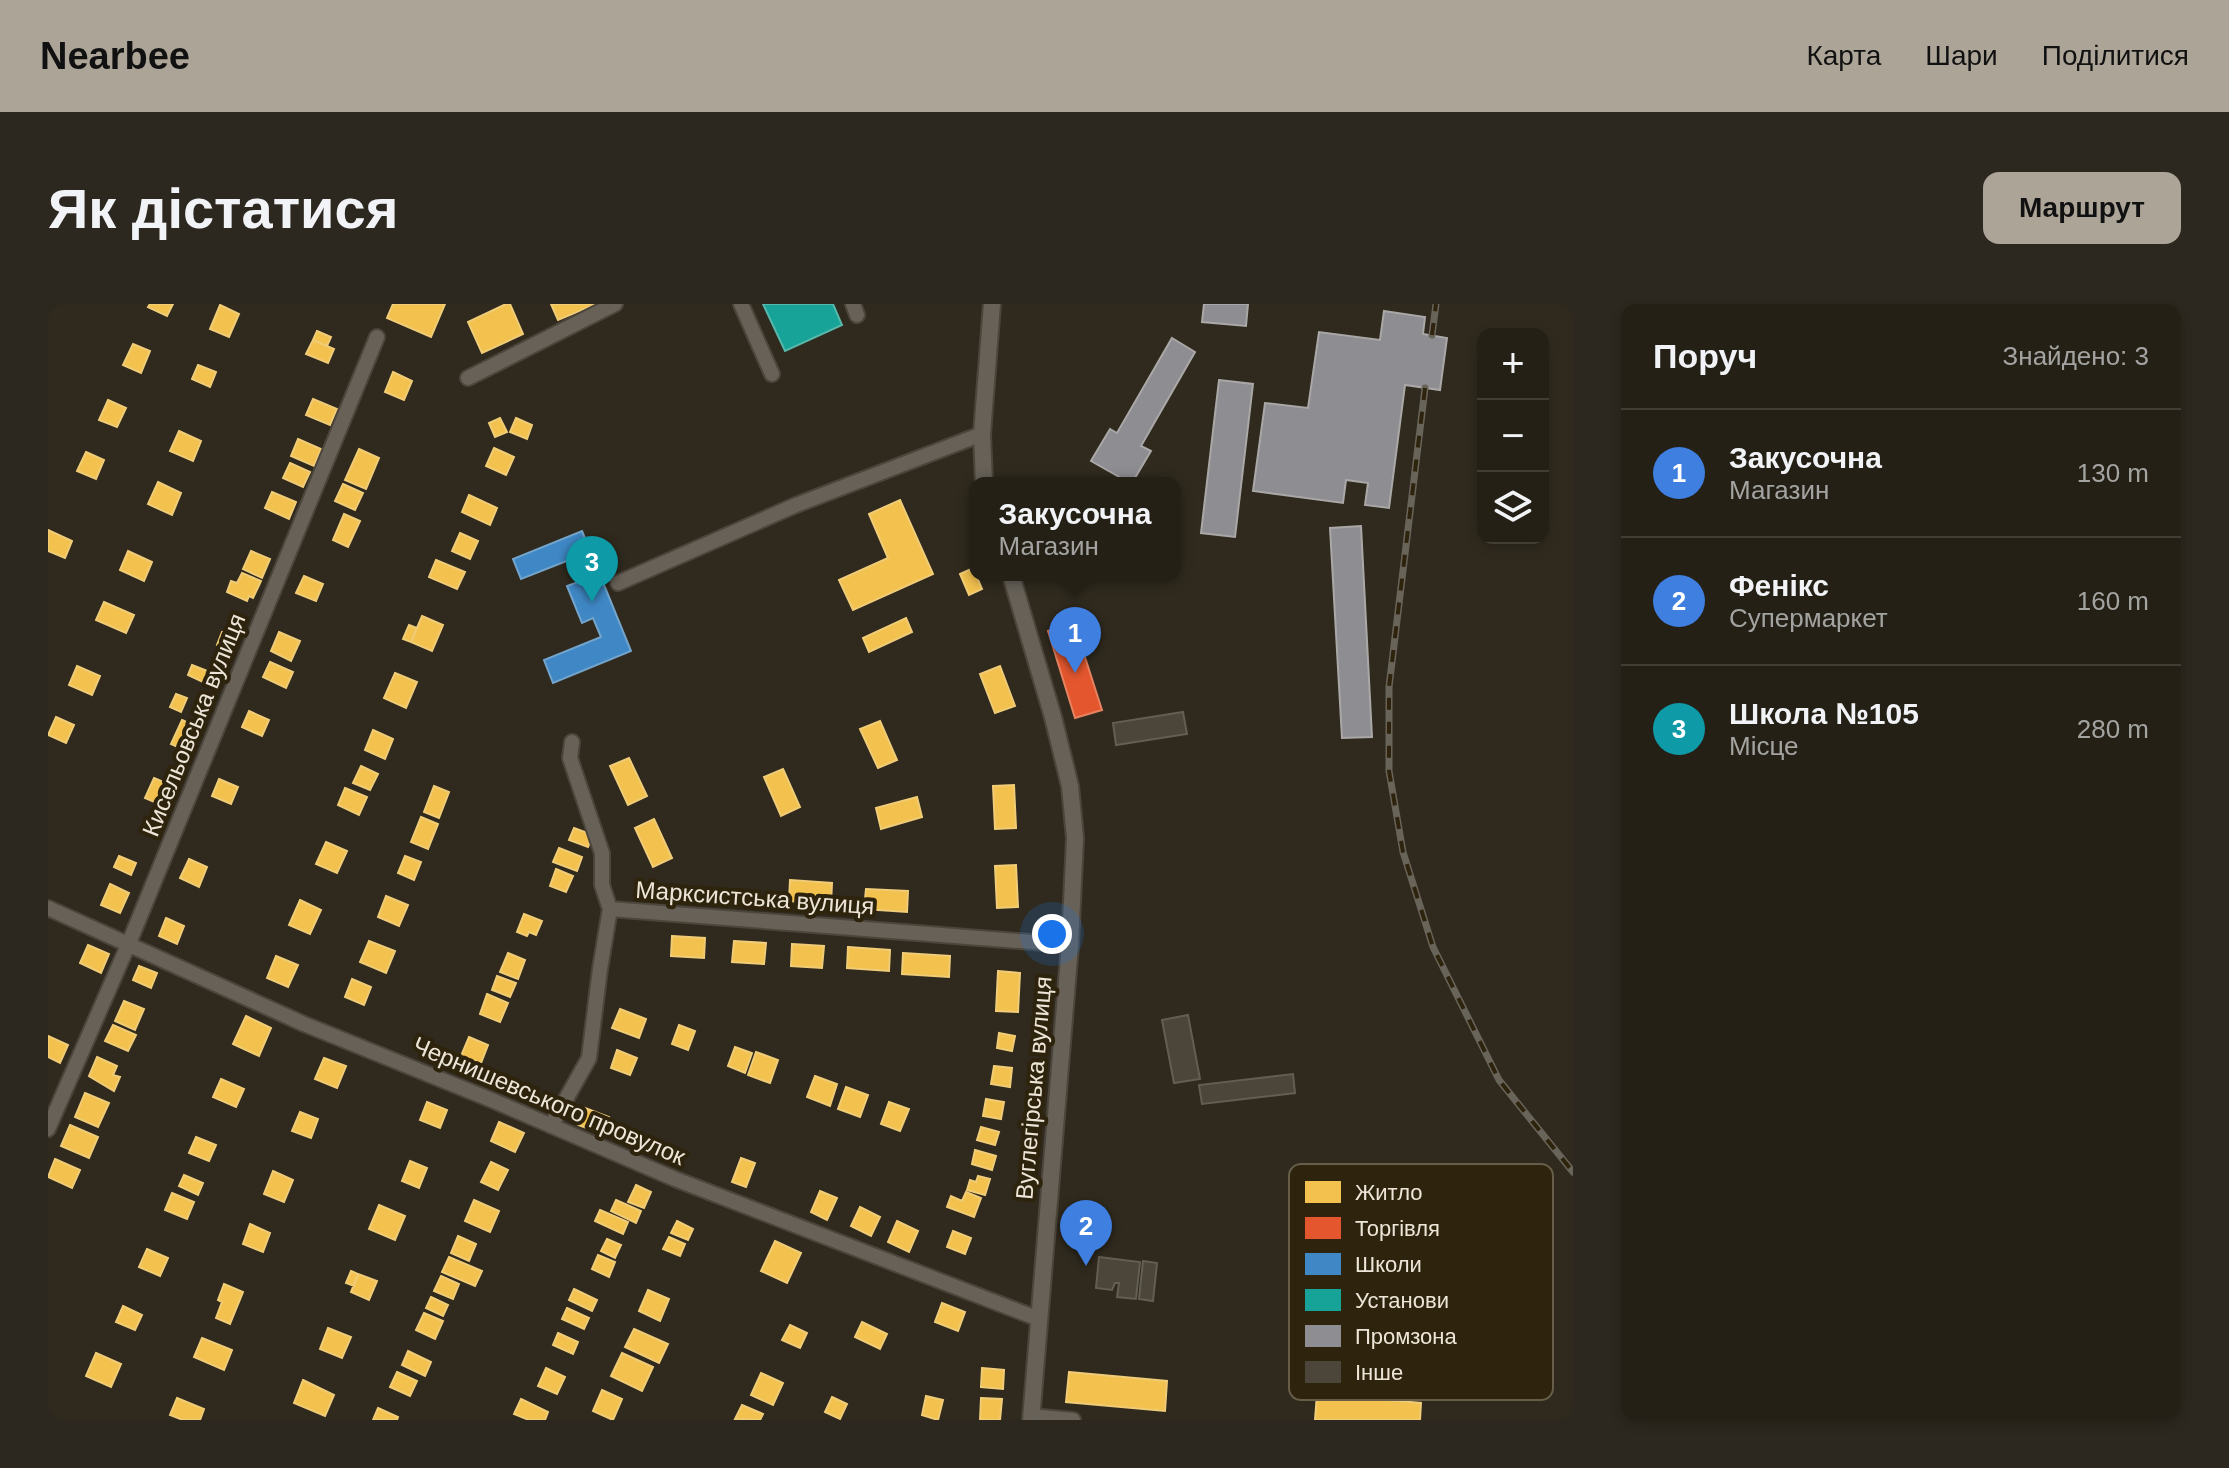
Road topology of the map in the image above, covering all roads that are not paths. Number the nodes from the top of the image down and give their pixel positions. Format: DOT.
graph roads {
  1 [pos="615,304"];
  2 [pos="741,304"];
  3 [pos="992,304"];
  4 [pos="377,337"];
  5 [pos="772,374"];
  6 [pos="468,378"];
  7 [pos="982,434"];
  8 [pos="984,477"];
  9 [pos="1013,581"];
  10 [pos="618,583"];
  11 [pos="572,742"];
  12 [pos="48,908"];
  13 [pos="610,909"];
  14 [pos="129,943"];
  15 [pos="1070,945"];
  16 [pos="551,1126"];
  17 [pos="48,1129"];
  18 [pos="1039,1319"];
  19 [pos="1031,1418"];
  20 [pos="1073,1420"];
  1 -- 6 [label="street"];
  2 -- 5 [label="street"];
  3 -- 7 [label="street"];
  4 -- 14 [label="street, Кисельовська вулиця"];
  7 -- 8 [label="street"];
  7 -- 10 [label="street"];
  9 -- 15 [label="street, Вуглегірська вулиця"];
  11 -- 13 [label="street, Марксистська вулиця"];
  12 -- 14 [label="street, Чернишевського провулок"];
  13 -- 15 [label="street, Марксистська вулиця"];
  13 -- 16 [label="street"];
  14 -- 16 [label="street, Чернишевського провулок"];
  14 -- 17 [label="street, Кисельовська вулиця"];
  15 -- 18 [label="street, Вуглегірська вулиця"];
  16 -- 18 [label="street, Чернишевського провулок"];
  18 -- 19 [label="street, Вуглегірська вулиця"];
  19 -- 20 [label="street"];
}
